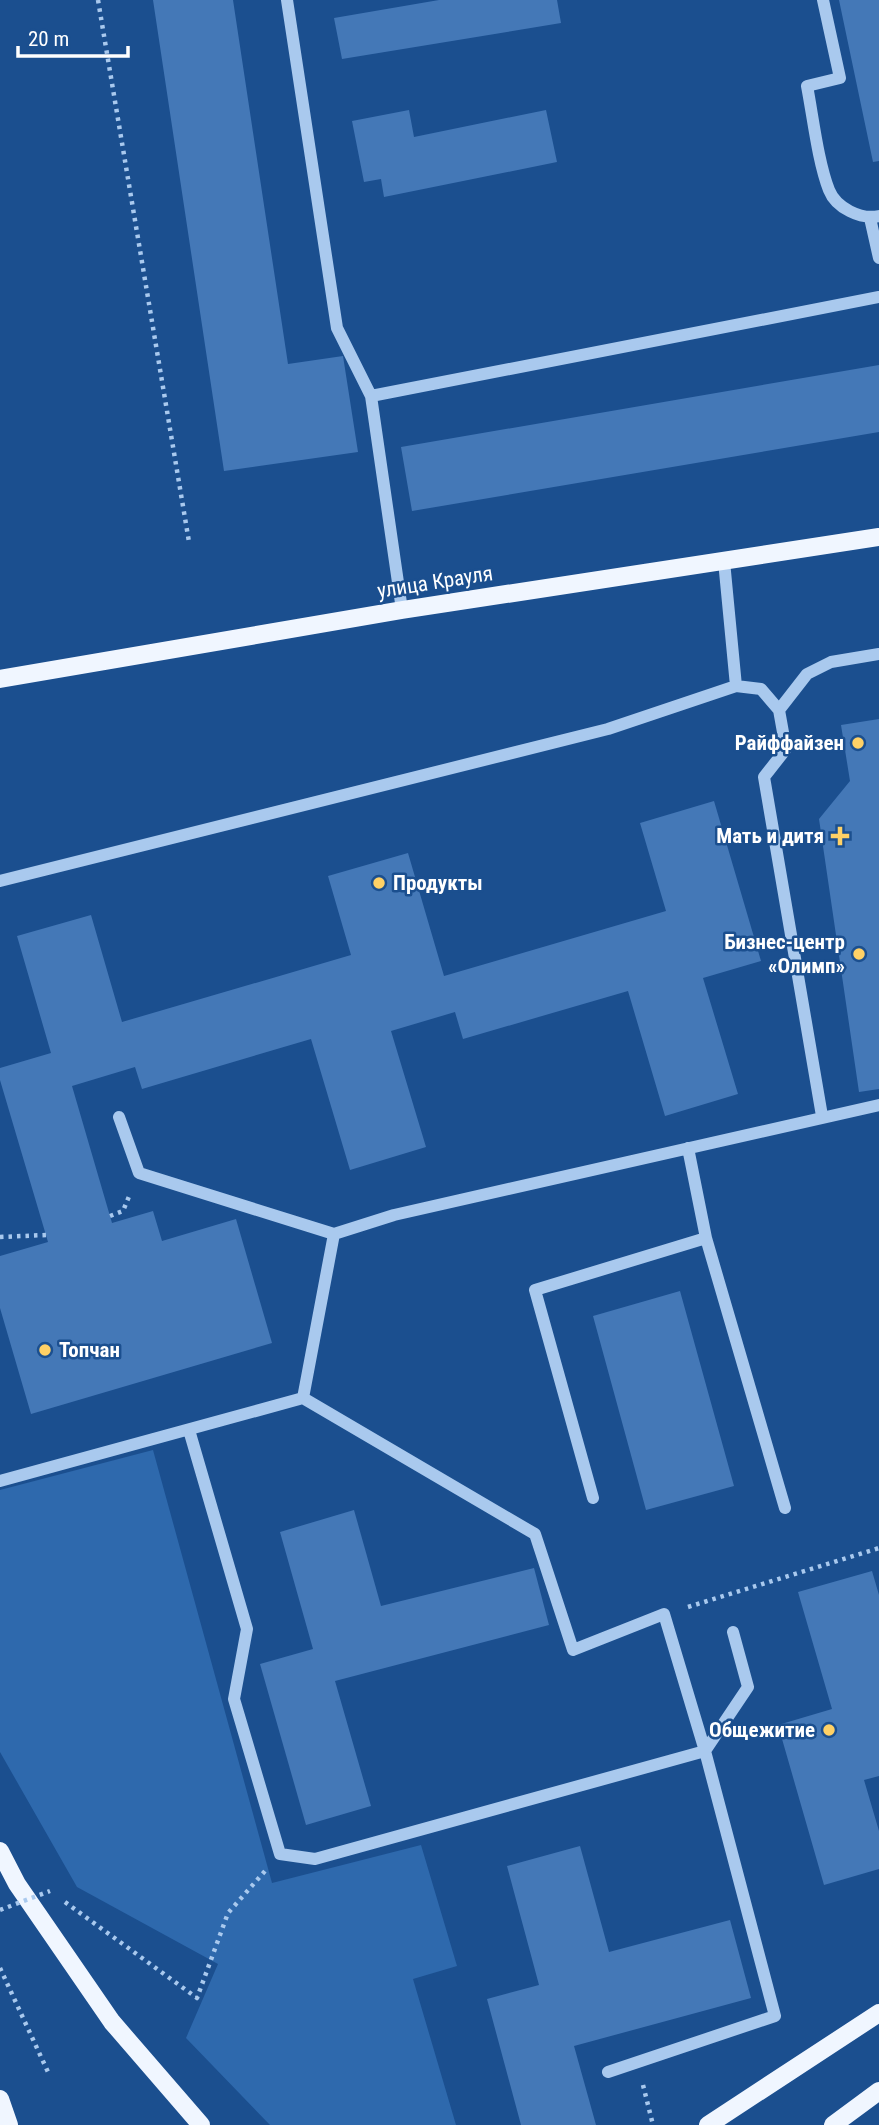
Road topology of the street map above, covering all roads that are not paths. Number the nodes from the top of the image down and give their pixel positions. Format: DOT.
graph roads {
  1 [pos="287,0"];
  2 [pos="823,0"];
  3 [pos="874,217"];
  4 [pos="879,258"];
  5 [pos="879,297"];
  6 [pos="372,396"];
  7 [pos="879,537"];
  8 [pos="724,561"];
  9 [pos="402,610"];
  10 [pos="879,654"];
  11 [pos="0,679"];
  12 [pos="736,686"];
  13 [pos="779,710"];
  14 [pos="0,881"];
  15 [pos="879,1105"];
  16 [pos="822,1116"];
  17 [pos="119,1117"];
  18 [pos="688,1148"];
  19 [pos="334,1234"];
  20 [pos="706,1238"];
  21 [pos="303,1398"];
  22 [pos="188,1430"];
  23 [pos="0,1481"];
  24 [pos="593,1498"];
  25 [pos="785,1508"];
  26 [pos="733,1632"];
  27 [pos="705,1751"];
  28 [pos="0,1851"];
  29 [pos="879,2013"];
  30 [pos="608,2072"];
  31 [pos="879,2091"];
  32 [pos="0,2099"];
  33 [pos="9,2125"];
  34 [pos="201,2125"];
  35 [pos="708,2125"];
  36 [pos="833,2125"];
  1 -- 6 [label="lane"];
  2 -- 3 [label="lane"];
  3 -- 4 [label="lane"];
  5 -- 6 [label="lane"];
  6 -- 9 [label="lane"];
  7 -- 8 [label="main road, улица Крауля"];
  8 -- 9 [label="main road, улица Крауля"];
  8 -- 12 [label="lane"];
  9 -- 11 [label="main road, улица Крауля"];
  10 -- 13 [label="lane"];
  12 -- 13 [label="lane"];
  12 -- 14 [label="lane"];
  13 -- 16 [label="lane"];
  15 -- 16 [label="lane"];
  16 -- 18 [label="lane"];
  17 -- 19 [label="lane"];
  18 -- 19 [label="lane"];
  18 -- 20 [label="lane"];
  19 -- 21 [label="lane"];
  20 -- 24 [label="lane"];
  20 -- 25 [label="lane"];
  21 -- 22 [label="lane"];
  21 -- 27 [label="lane"];
  22 -- 23 [label="lane"];
  22 -- 27 [label="lane"];
  26 -- 27 [label="lane"];
  27 -- 30 [label="lane"];
  28 -- 34 [label="main road"];
  29 -- 35 [label="main road"];
  31 -- 36 [label="main road"];
  32 -- 33 [label="main road"];
}
